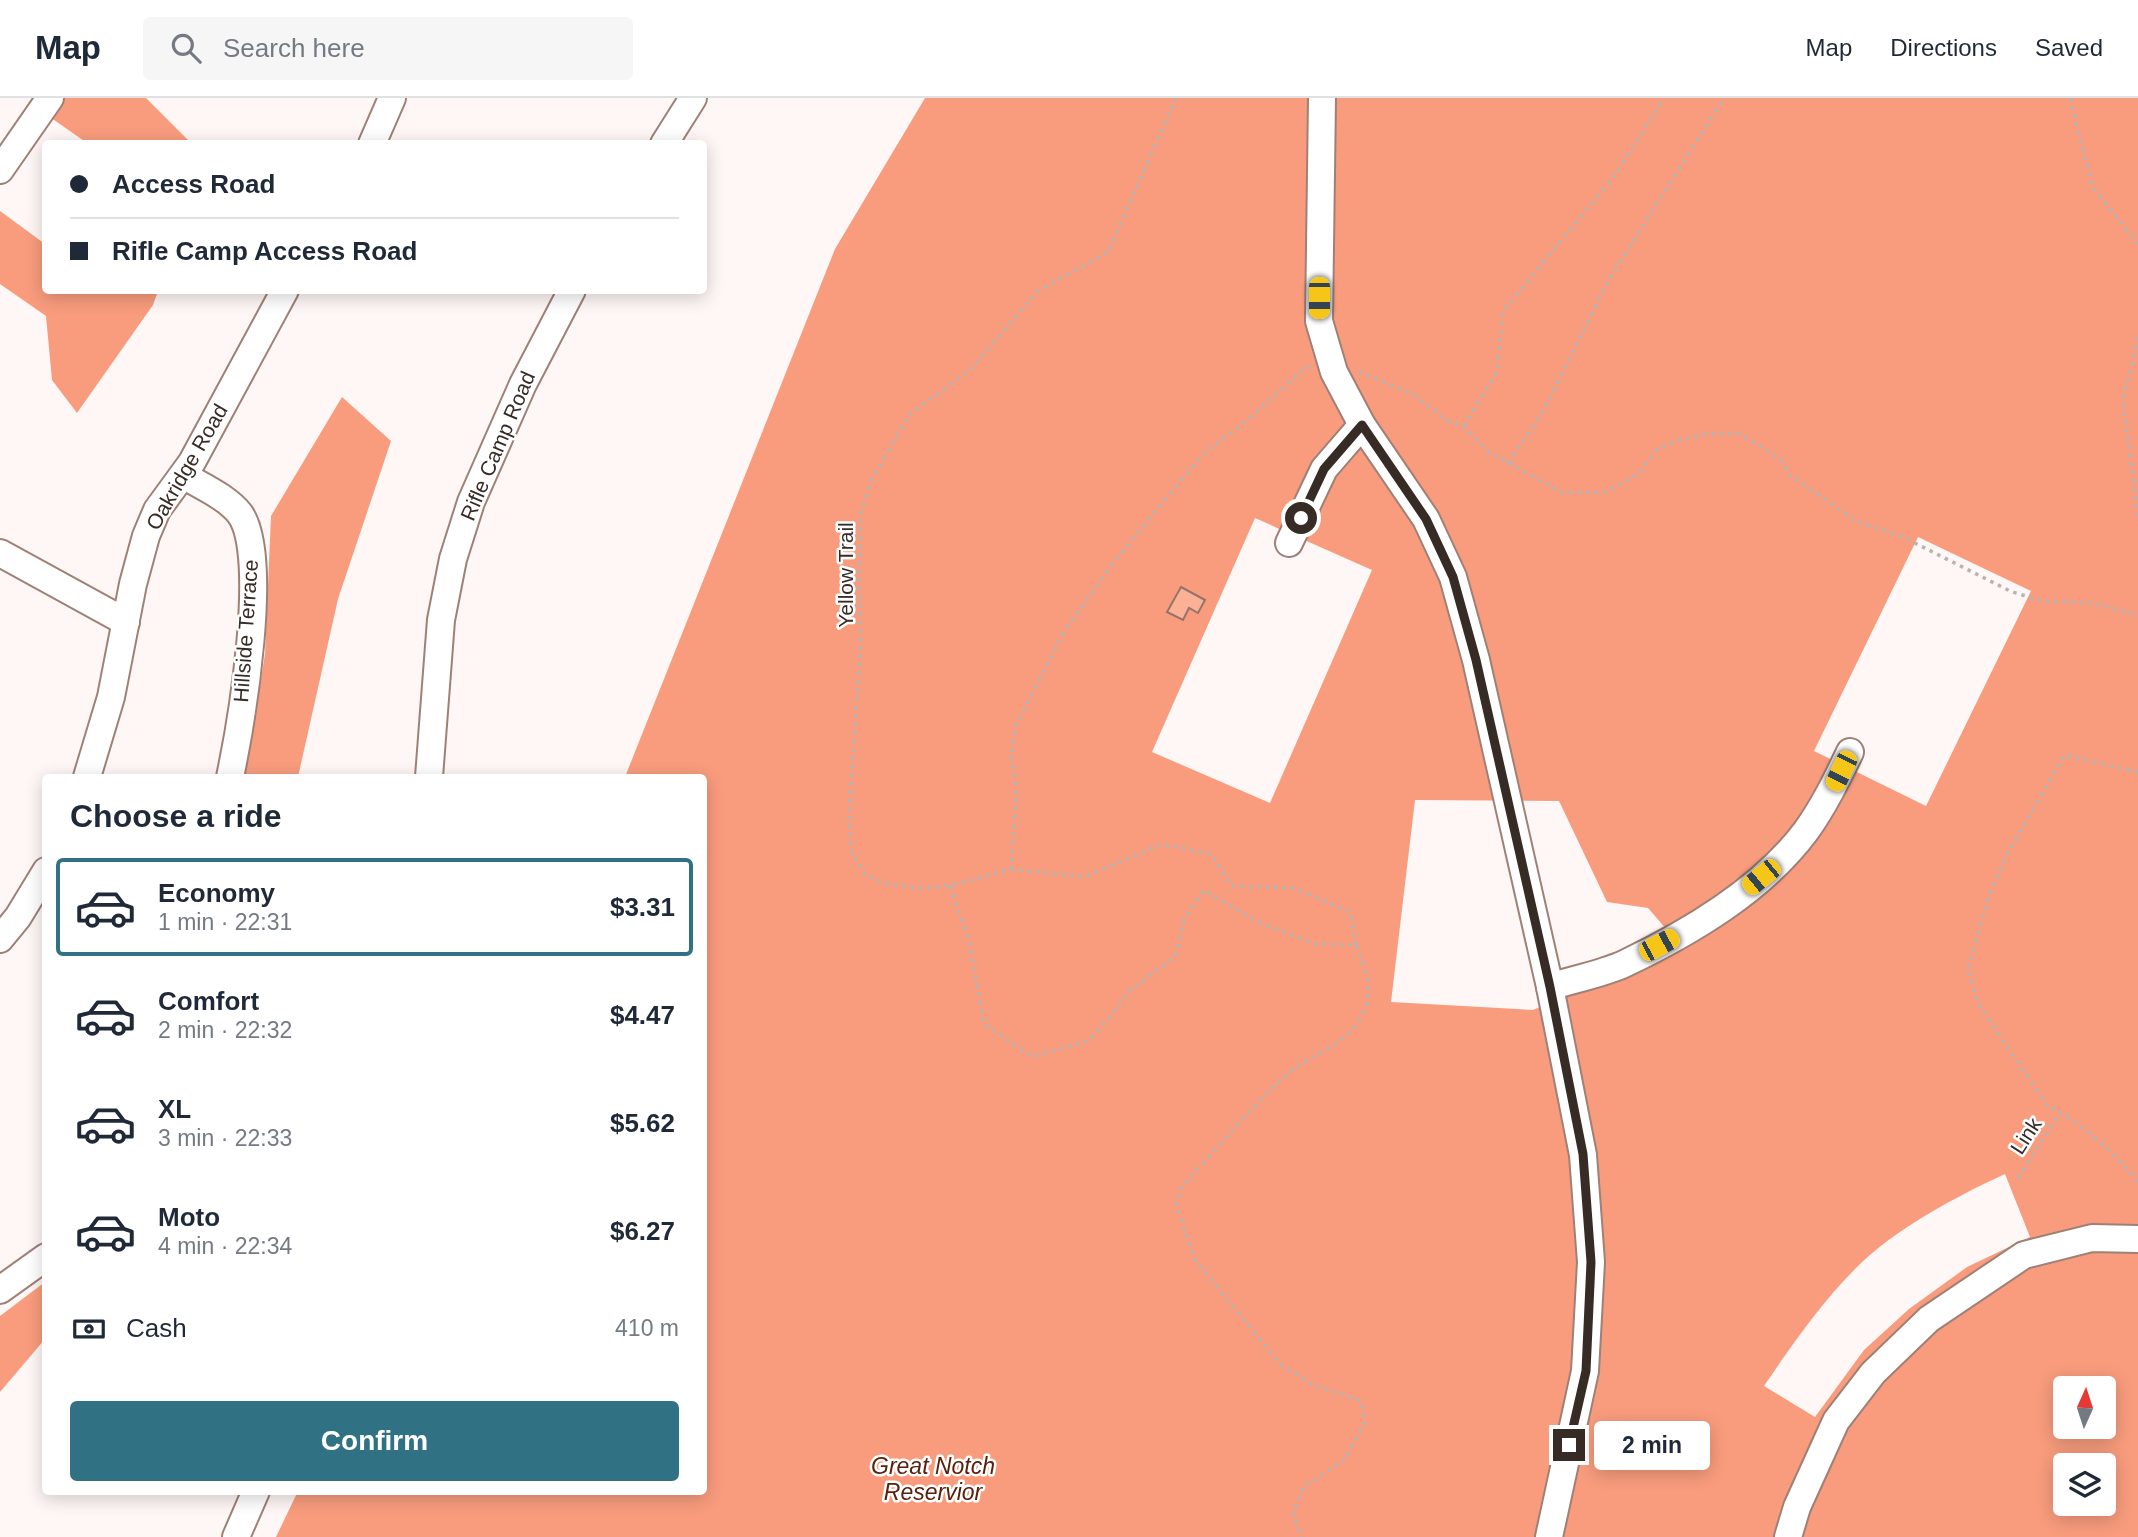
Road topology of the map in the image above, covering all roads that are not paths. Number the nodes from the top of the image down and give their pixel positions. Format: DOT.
graph roads {
  1 [pos="50,98"];
  2 [pos="392,98"];
  3 [pos="693,98"];
  4 [pos="1322,98"];
  5 [pos="374,140"];
  6 [pos="667,140"];
  7 [pos="0,170"];
  8 [pos="283,294"];
  9 [pos="570,294"];
  10 [pos="1362,425"];
  11 [pos="183,475"];
  12 [pos="1289,543"];
  13 [pos="0,553"];
  14 [pos="126,622"];
  15 [pos="1850,752"];
  16 [pos="88,774"];
  17 [pos="230,774"];
  18 [pos="429,774"];
  19 [pos="42,878"];
  20 [pos="0,939"];
  21 [pos="1550,987"];
  22 [pos="2138,1239"];
  23 [pos="42,1259"];
  24 [pos="0,1290"];
  25 [pos="254,1495"];
  26 [pos="236,1537"];
  27 [pos="1549,1537"];
  28 [pos="1788,1537"];
  1 -- 7 [label="street"];
  2 -- 5 [label="street"];
  3 -- 6 [label="street"];
  4 -- 10 [label="street"];
  8 -- 11 [label="street, Oakridge Road"];
  9 -- 18 [label="street, Rifle Camp Road"];
  10 -- 12 [label="street"];
  10 -- 21 [label="street"];
  11 -- 14 [label="street, Oakridge Road"];
  11 -- 17 [label="street, Hillside Terrace"];
  13 -- 14 [label="street"];
  14 -- 16 [label="street, Oakridge Road"];
  15 -- 21 [label="street"];
  19 -- 20 [label="street"];
  21 -- 27 [label="street"];
  22 -- 28 [label="street"];
  23 -- 24 [label="street"];
  25 -- 26 [label="street"];
}
